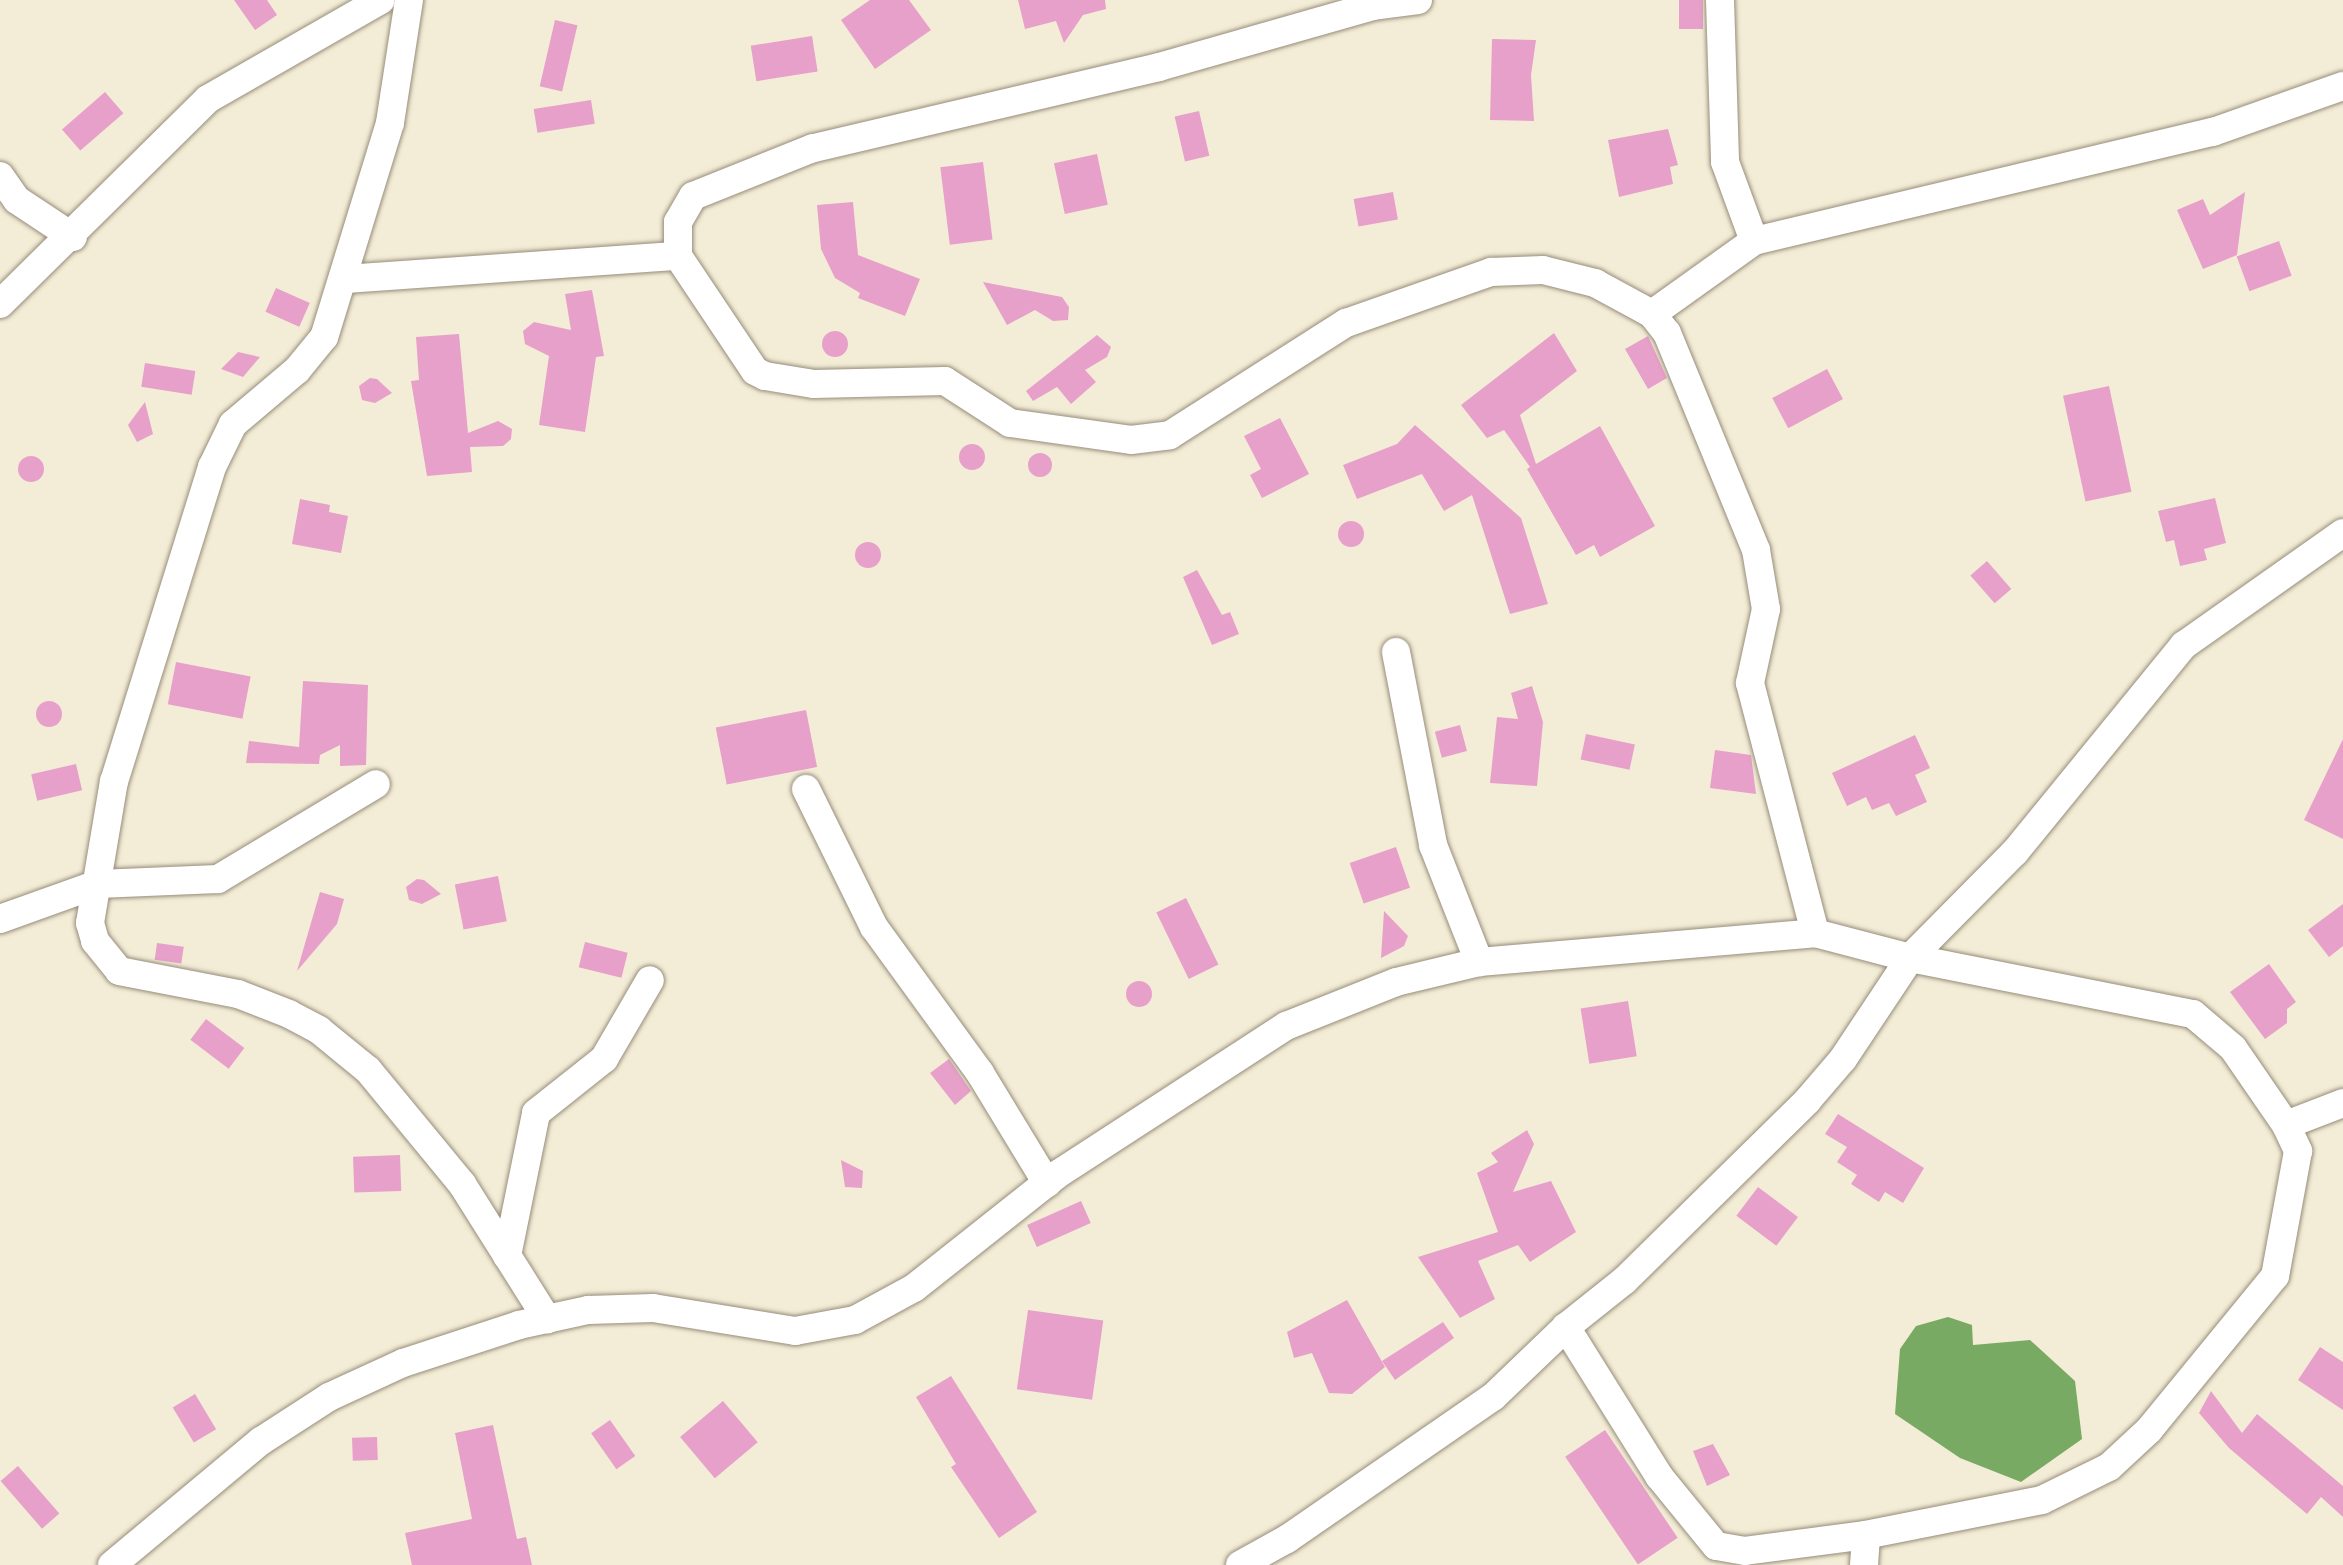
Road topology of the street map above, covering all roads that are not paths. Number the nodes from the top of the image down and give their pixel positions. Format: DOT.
graph roads {
  1 [pos="381,0"];
  2 [pos="409,0"];
  3 [pos="1418,0"];
  4 [pos="1720,0"];
  5 [pos="2343,86"];
  6 [pos="0,176"];
  7 [pos="73,237"];
  8 [pos="1754,241"];
  9 [pos="678,256"];
  10 [pos="345,279"];
  11 [pos="0,304"];
  12 [pos="1652,314"];
  13 [pos="2343,533"];
  14 [pos="1396,652"];
  15 [pos="376,784"];
  16 [pos="806,789"];
  17 [pos="98,884"];
  18 [pos="0,919"];
  19 [pos="1815,933"];
  20 [pos="1910,958"];
  21 [pos="1479,962"];
  22 [pos="650,980"];
  23 [pos="2343,1103"];
  24 [pos="2286,1125"];
  25 [pos="1047,1183"];
  26 [pos="507,1256"];
  27 [pos="547,1319"];
  28 [pos="1566,1327"];
  29 [pos="1866,1535"];
  30 [pos="112,1565"];
  31 [pos="1240,1565"];
  32 [pos="1864,1565"];
  1 -- 7 [label="street"];
  2 -- 10 [label="street"];
  3 -- 9 [label="street"];
  4 -- 8 [label="street"];
  5 -- 8 [label="street"];
  6 -- 7 [label="street"];
  7 -- 11 [label="street"];
  8 -- 12 [label="street"];
  9 -- 10 [label="street"];
  9 -- 12 [label="street"];
  10 -- 17 [label="street"];
  12 -- 19 [label="street"];
  13 -- 20 [label="street"];
  14 -- 21 [label="street"];
  15 -- 17 [label="street"];
  16 -- 25 [label="street"];
  17 -- 18 [label="street"];
  17 -- 26 [label="street"];
  19 -- 20 [label="street"];
  19 -- 21 [label="street"];
  20 -- 24 [label="street"];
  20 -- 28 [label="street"];
  21 -- 25 [label="street"];
  22 -- 26 [label="street"];
  23 -- 24 [label="street"];
  24 -- 29 [label="street"];
  25 -- 27 [label="street"];
  26 -- 27 [label="street"];
  27 -- 30 [label="street"];
  28 -- 29 [label="street"];
  28 -- 31 [label="street"];
  29 -- 32 [label="street"];
}
